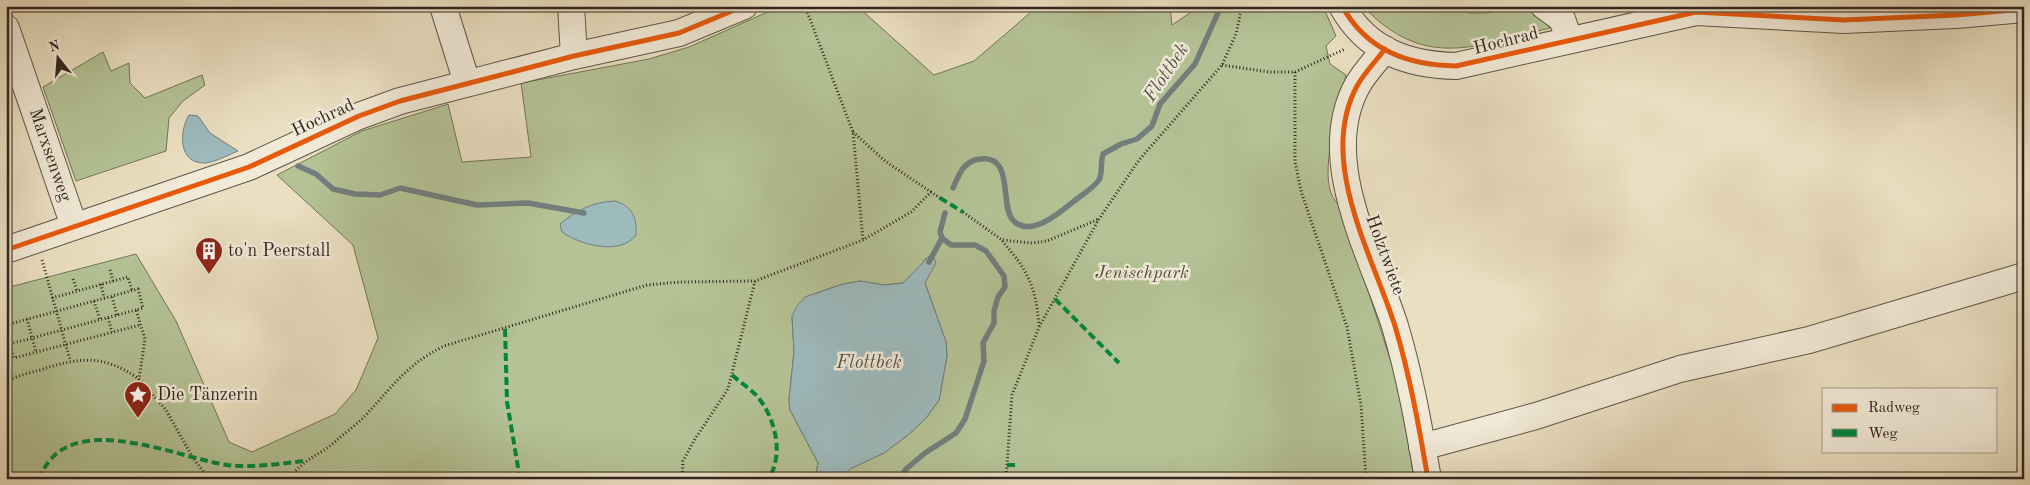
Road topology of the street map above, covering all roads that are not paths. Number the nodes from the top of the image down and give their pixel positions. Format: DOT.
graph roads {
  1 [pos="442,6"];
  2 [pos="571,6"];
  3 [pos="744,6"];
  4 [pos="1342,6"];
  5 [pos="1544,6"];
  6 [pos="2024,9"];
  7 [pos="6,28"];
  8 [pos="1569,39"];
  9 [pos="1384,49"];
  10 [pos="574,56"];
  11 [pos="467,83"];
  12 [pos="74,226"];
  13 [pos="6,250"];
  14 [pos="2024,276"];
  15 [pos="1422,447"];
  16 [pos="1428,479"];
  1 -- 11 [label="street"];
  2 -- 10 [label="street"];
  3 -- 10 [label="street, Hochrad"];
  4 -- 9 [label="street, Hochrad"];
  5 -- 8 [label="street"];
  6 -- 8 [label="street, Hochrad"];
  7 -- 12 [label="street, Marxsenweg"];
  8 -- 9 [label="street, Hochrad"];
  9 -- 15 [label="street, Holztwiete"];
  10 -- 11 [label="street, Hochrad"];
  11 -- 12 [label="street, Hochrad"];
  12 -- 13 [label="street, Hochrad"];
  14 -- 15 [label="street"];
  15 -- 16 [label="street, Holztwiete"];
}
